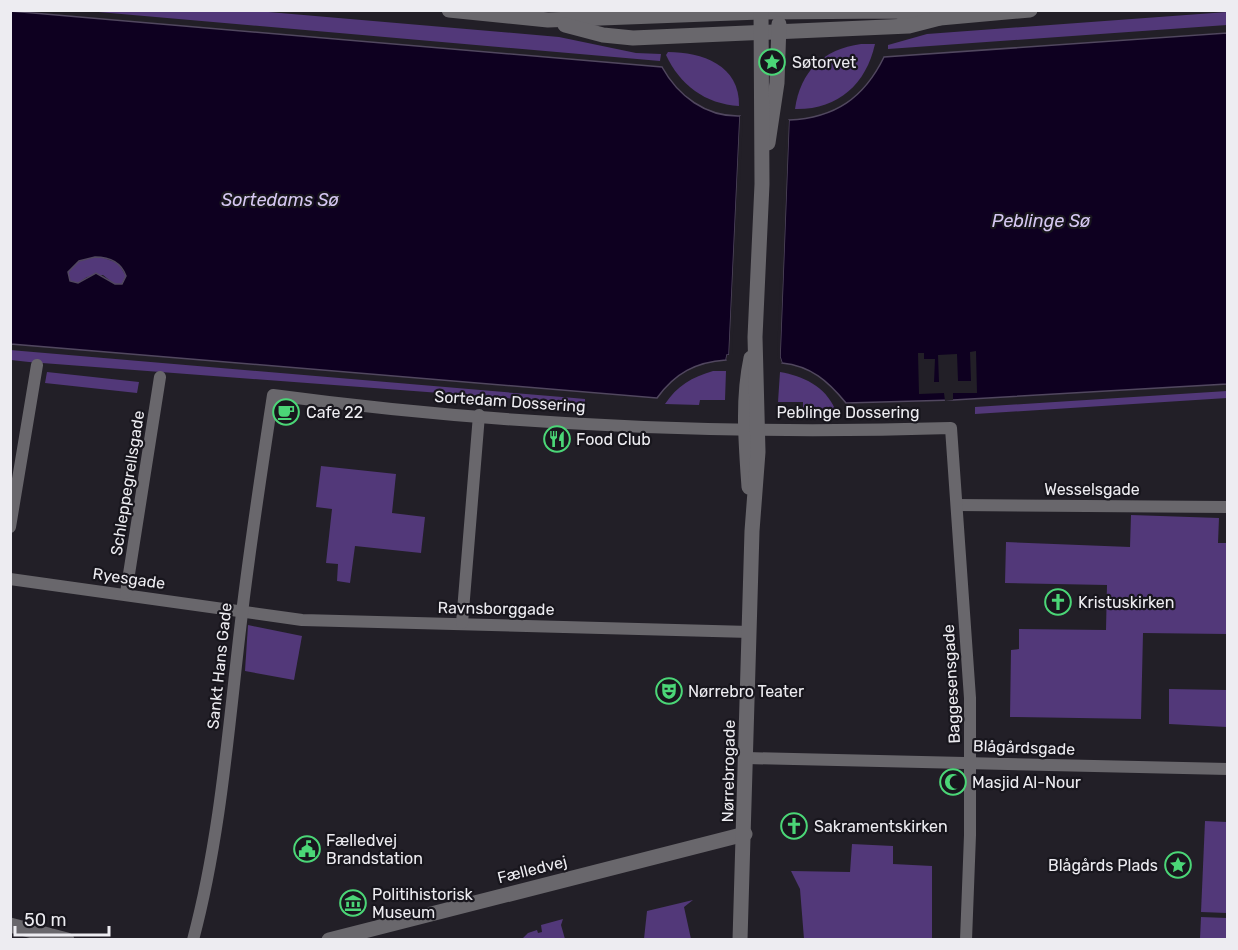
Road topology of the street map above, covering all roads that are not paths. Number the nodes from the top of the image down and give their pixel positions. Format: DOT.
graph roads {
  1 [pos="449,10"];
  2 [pos="1030,10"];
  3 [pos="469,11"];
  4 [pos="760,11"];
  5 [pos="779,11"];
  6 [pos="896,11"];
  7 [pos="651,14"];
  8 [pos="940,18"];
  9 [pos="548,21"];
  10 [pos="779,32"];
  11 [pos="759,33"];
  12 [pos="654,38"];
  13 [pos="762,184"];
  14 [pos="37,365"];
  15 [pos="160,377"];
  16 [pos="273,395"];
  17 [pos="478,415"];
  18 [pos="951,428"];
  19 [pos="752,430"];
  20 [pos="957,505"];
  21 [pos="1227,507"];
  22 [pos="10,527"];
  23 [pos="10,579"];
  24 [pos="126,593"];
  25 [pos="242,612"];
  26 [pos="462,623"];
  27 [pos="750,632"];
  28 [pos="747,758"];
  29 [pos="971,762"];
  30 [pos="1227,769"];
  31 [pos="745,834"];
  32 [pos="10,926"];
  33 [pos="67,939"];
  34 [pos="193,939"];
  35 [pos="329,939"];
  36 [pos="740,939"];
  37 [pos="966,939"];
  1 -- 3 [label="street"];
  2 -- 8 [label="street"];
  3 -- 9 [label="street"];
  4 -- 5 [label="street"];
  4 -- 7 [label="street"];
  4 -- 11 [label="street"];
  5 -- 6 [label="street"];
  5 -- 10 [label="street"];
  6 -- 8 [label="street"];
  7 -- 9 [label="street"];
  7 -- 12 [label="street"];
  8 -- 10 [label="street"];
  9 -- 12 [label="street"];
  10 -- 11 [label="street"];
  10 -- 13 [label="street"];
  11 -- 12 [label="street"];
  11 -- 13 [label="street"];
  13 -- 19 [label="street, Nørrebrogade"];
  14 -- 22 [label="street"];
  15 -- 24 [label="street, Schleppegrellsgade"];
  16 -- 17 [label="street, Sortedam Dossering"];
  16 -- 25 [label="street, Sankt Hans Gade"];
  17 -- 19 [label="street, Sortedam Dossering"];
  17 -- 26 [label="street"];
  18 -- 19 [label="street, Peblinge Dossering"];
  18 -- 20 [label="street, Baggesensgade"];
  19 -- 27 [label="street, Nørrebrogade"];
  20 -- 21 [label="street, Wesselsgade"];
  20 -- 29 [label="street, Baggesensgade"];
  23 -- 24 [label="street, Ryesgade"];
  24 -- 25 [label="street, Ryesgade"];
  25 -- 26 [label="street, Ravnsborggade"];
  25 -- 34 [label="street, Sankt Hans Gade"];
  26 -- 27 [label="street, Ravnsborggade"];
  27 -- 28 [label="street, Nørrebrogade"];
  28 -- 29 [label="street, Blågårdsgade"];
  28 -- 31 [label="street, Nørrebrogade"];
  29 -- 30 [label="street, Blågårdsgade"];
  29 -- 37 [label="street, Baggesensgade"];
  31 -- 35 [label="street, Fælledvej"];
  31 -- 36 [label="street, Nørrebrogade"];
  32 -- 33 [label="street"];
}
